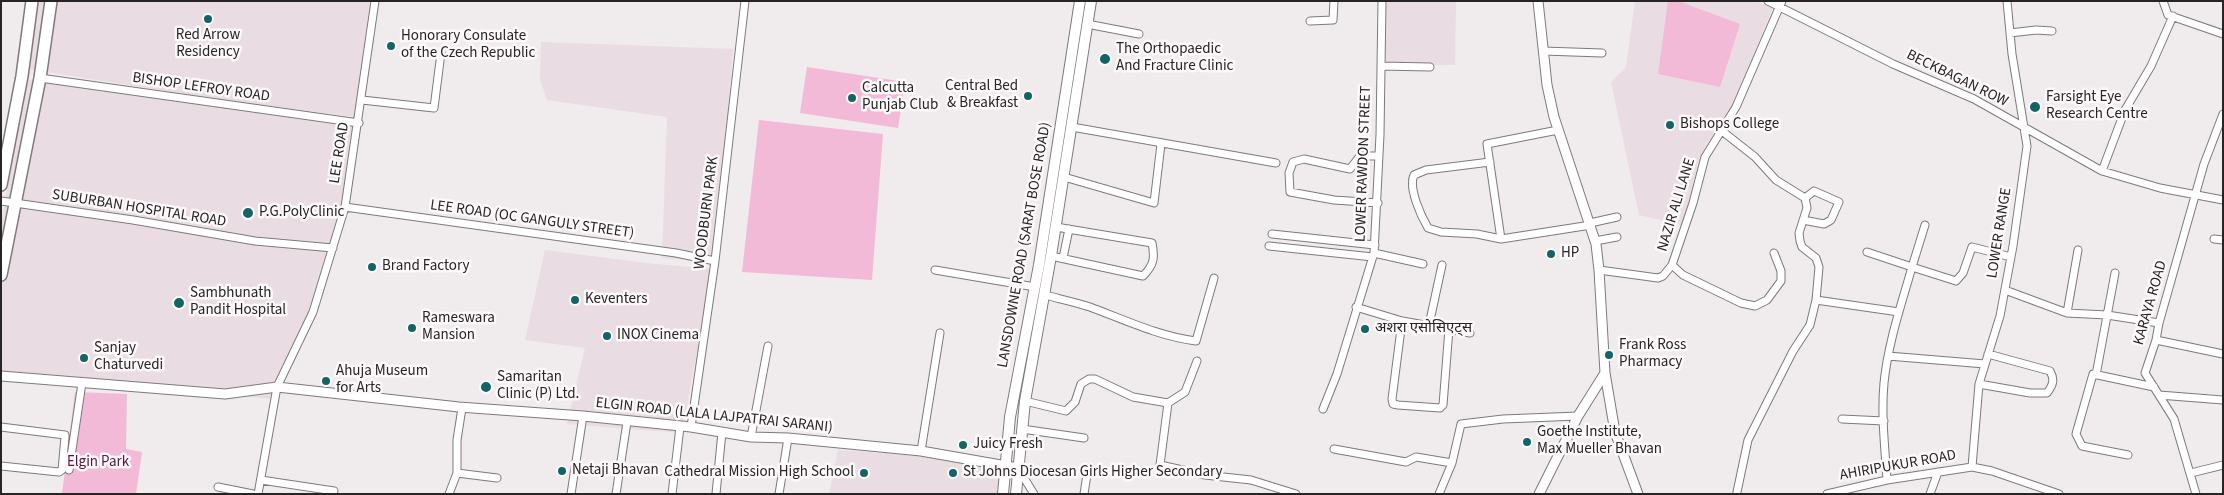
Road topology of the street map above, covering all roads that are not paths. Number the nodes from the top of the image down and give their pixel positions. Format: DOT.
graph roads {
  1 [pos="32,1"];
  2 [pos="51,1"];
  3 [pos="375,1"];
  4 [pos="746,1"];
  5 [pos="1080,1"];
  6 [pos="1091,1"];
  7 [pos="1334,1"];
  8 [pos="1382,1"];
  9 [pos="1538,1"];
  10 [pos="1768,1"];
  11 [pos="2007,1"];
  12 [pos="2163,1"];
  13 [pos="1781,4"];
  14 [pos="2172,16"];
  15 [pos="1310,21"];
  16 [pos="1087,24"];
  17 [pos="2052,31"];
  18 [pos="2010,33"];
  19 [pos="1139,34"];
  20 [pos="2223,34"];
  21 [pos="1543,51"];
  22 [pos="440,53"];
  23 [pos="1602,53"];
  24 [pos="1381,66"];
  25 [pos="1430,67"];
  26 [pos="40,78"];
  27 [pos="362,100"];
  28 [pos="2223,114"];
  29 [pos="358,123"];
  30 [pos="1072,127"];
  31 [pos="2023,127"];
  32 [pos="1558,130"];
  33 [pos="1722,132"];
  34 [pos="1161,144"];
  35 [pos="1379,156"];
  36 [pos="1490,162"];
  37 [pos="1276,163"];
  38 [pos="2102,171"];
  39 [pos="1064,177"];
  40 [pos="1,185"];
  41 [pos="2197,194"];
  42 [pos="1805,198"];
  43 [pos="2223,200"];
  44 [pos="1,201"];
  45 [pos="1378,203"];
  46 [pos="16,204"];
  47 [pos="345,206"];
  48 [pos="1617,217"];
  49 [pos="1803,220"];
  50 [pos="1590,224"];
  51 [pos="1925,225"];
  52 [pos="1056,227"];
  53 [pos="1069,229"];
  54 [pos="1272,234"];
  55 [pos="1617,237"];
  56 [pos="1501,239"];
  57 [pos="2214,239"];
  58 [pos="2223,240"];
  59 [pos="1595,241"];
  60 [pos="1269,246"];
  61 [pos="333,248"];
  62 [pos="2078,250"];
  63 [pos="1374,252"];
  64 [pos="1867,252"];
  65 [pos="1774,253"];
  66 [pos="1052,256"];
  67 [pos="2011,257"];
  68 [pos="1064,258"];
  69 [pos="715,261"];
  70 [pos="1423,264"];
  71 [pos="1442,265"];
  72 [pos="1672,265"];
  73 [pos="1912,267"];
  74 [pos="935,270"];
  75 [pos="1599,270"];
  76 [pos="2115,272"];
  77 [pos="1,275"];
  78 [pos="1214,278"];
  79 [pos="1035,287"];
  80 [pos="2005,290"];
  81 [pos="1045,295"];
  82 [pos="1816,300"];
  83 [pos="1356,307"];
  84 [pos="1898,312"];
  85 [pos="2067,312"];
  86 [pos="2107,315"];
  87 [pos="1402,321"];
  88 [pos="2159,323"];
  89 [pos="1429,325"];
  90 [pos="1449,329"];
  91 [pos="940,333"];
  92 [pos="1470,334"];
  93 [pos="2156,340"];
  94 [pos="768,346"];
  95 [pos="1988,354"];
  96 [pos="2223,354"];
  97 [pos="1888,356"];
  98 [pos="1196,361"];
  99 [pos="1984,364"];
  100 [pos="1605,373"];
  101 [pos="2096,375"];
  102 [pos="1,376"];
  103 [pos="82,383"];
  104 [pos="1979,384"];
  105 [pos="277,387"];
  106 [pos="2154,387"];
  107 [pos="2159,395"];
  108 [pos="2223,400"];
  109 [pos="1025,401"];
  110 [pos="1168,403"];
  111 [pos="462,408"];
  112 [pos="1323,409"];
  113 [pos="583,416"];
  114 [pos="1578,416"];
  115 [pos="1842,419"];
  116 [pos="1884,420"];
  117 [pos="628,422"];
  118 [pos="680,426"];
  119 [pos="1,427"];
  120 [pos="691,427"];
  121 [pos="1022,429"];
  122 [pos="722,432"];
  123 [pos="751,436"];
  124 [pos="788,438"];
  125 [pos="1084,438"];
  126 [pos="1334,449"];
  127 [pos="921,451"];
  128 [pos="2128,456"];
  129 [pos="1452,464"];
  130 [pos="2223,465"];
  131 [pos="1,466"];
  132 [pos="1006,466"];
  133 [pos="1972,467"];
  134 [pos="1018,468"];
  135 [pos="1088,468"];
  136 [pos="69,470"];
  137 [pos="1938,472"];
  138 [pos="457,473"];
  139 [pos="2191,473"];
  140 [pos="497,478"];
  141 [pos="261,480"];
  142 [pos="1887,480"];
  143 [pos="218,487"];
  144 [pos="334,491"];
  145 [pos="1736,493"];
  146 [pos="253,494"];
  147 [pos="258,494"];
  148 [pos="449,494"];
  149 [pos="571,494"];
  150 [pos="616,494"];
  151 [pos="672,494"];
  152 [pos="716,494"];
  153 [pos="779,494"];
  154 [pos="1003,494"];
  155 [pos="1016,494"];
  156 [pos="1034,494"];
  157 [pos="1084,494"];
  158 [pos="1296,494"];
  159 [pos="1439,494"];
  160 [pos="1539,494"];
  161 [pos="1638,494"];
  162 [pos="1746,494"];
  163 [pos="1828,494"];
  164 [pos="1930,494"];
  165 [pos="2059,494"];
  166 [pos="2197,494"];
  1 -- 40 [label="main road"];
  2 -- 26 [label="main road"];
  3 -- 27 [label="street, LEE ROAD"];
  4 -- 69 [label="street, WOODBURN PARK"];
  5 -- 79 [label="main road, LANSDOWNE ROAD (SARAT BOSE ROAD)"];
  6 -- 16 [label="main road"];
  7 -- 15 [label="street"];
  8 -- 24 [label="street, LOWER RAWDON STREET"];
  9 -- 21 [label="street"];
  10 -- 13 [label="street, BECKBAGAN ROW"];
  11 -- 18 [label="street, LOWER RANGE"];
  12 -- 14 [label="street"];
  13 -- 31 [label="street, BECKBAGAN ROW"];
  13 -- 33 [label="street, NAZIR ALI LANE"];
  14 -- 20 [label="street"];
  14 -- 38 [label="street"];
  16 -- 19 [label="street"];
  16 -- 30 [label="main road"];
  17 -- 18 [label="street"];
  18 -- 31 [label="street, LOWER RANGE"];
  21 -- 23 [label="street"];
  21 -- 32 [label="street"];
  22 -- 27 [label="street"];
  24 -- 25 [label="street"];
  24 -- 35 [label="street, LOWER RAWDON STREET"];
  26 -- 29 [label="street, BISHOP LEFROY ROAD"];
  26 -- 46 [label="main road"];
  27 -- 29 [label="street, LEE ROAD"];
  28 -- 41 [label="street, KARAYA ROAD"];
  29 -- 47 [label="street, LEE ROAD"];
  30 -- 34 [label="street"];
  30 -- 39 [label="main road"];
  31 -- 38 [label="street, BECKBAGAN ROW"];
  31 -- 67 [label="street, LOWER RANGE"];
  32 -- 36 [label="street"];
  32 -- 50 [label="street"];
  33 -- 42 [label="street"];
  33 -- 72 [label="street, NAZIR ALI LANE"];
  34 -- 37 [label="street"];
  34 -- 39 [label="street"];
  35 -- 45 [label="street, LOWER RAWDON STREET"];
  35 -- 45 [label="street"];
  36 -- 56 [label="street"];
  36 -- 56 [label="street"];
  38 -- 41 [label="street, BECKBAGAN ROW"];
  39 -- 52 [label="main road"];
  41 -- 43 [label="street, BECKBAGAN ROW"];
  41 -- 88 [label="street, KARAYA ROAD"];
  42 -- 49 [label="street"];
  42 -- 49 [label="street"];
  44 -- 46 [label="street, SUBURBAN HOSPITAL ROAD"];
  45 -- 63 [label="street, LOWER RAWDON STREET"];
  46 -- 61 [label="street, SUBURBAN HOSPITAL ROAD"];
  46 -- 77 [label="main road"];
  47 -- 61 [label="street, LEE ROAD"];
  47 -- 69 [label="street, LEE ROAD (OC GANGULY STREET)"];
  48 -- 50 [label="street"];
  49 -- 82 [label="street"];
  50 -- 56 [label="street"];
  50 -- 59 [label="street"];
  51 -- 73 [label="street"];
  52 -- 53 [label="street"];
  52 -- 66 [label="main road"];
  53 -- 68 [label="street"];
  53 -- 68 [label="street"];
  54 -- 63 [label="street"];
  55 -- 59 [label="street"];
  57 -- 58 [label="street"];
  59 -- 75 [label="street"];
  60 -- 63 [label="street"];
  61 -- 105 [label="street, LEE ROAD"];
  62 -- 85 [label="street"];
  63 -- 70 [label="street"];
  63 -- 83 [label="street, LOWER RAWDON STREET"];
  64 -- 73 [label="street"];
  65 -- 72 [label="street"];
  66 -- 68 [label="street"];
  66 -- 81 [label="main road"];
  67 -- 73 [label="street"];
  67 -- 80 [label="street, LOWER RANGE"];
  69 -- 120 [label="street, WOODBURN PARK"];
  71 -- 89 [label="street"];
  72 -- 75 [label="street, NAZIR ALI LANE"];
  73 -- 84 [label="street"];
  74 -- 79 [label="street"];
  75 -- 100 [label="street"];
  76 -- 86 [label="street"];
  78 -- 81 [label="street"];
  79 -- 132 [label="main road, LANSDOWNE ROAD (SARAT BOSE ROAD)"];
  80 -- 85 [label="street"];
  80 -- 95 [label="street, LOWER RANGE"];
  81 -- 109 [label="main road"];
  82 -- 84 [label="street"];
  82 -- 145 [label="street"];
  83 -- 87 [label="street"];
  83 -- 112 [label="street, LOWER RAWDON STREET"];
  84 -- 97 [label="street"];
  85 -- 86 [label="street"];
  86 -- 88 [label="street"];
  86 -- 101 [label="street"];
  87 -- 89 [label="street"];
  87 -- 90 [label="street"];
  88 -- 93 [label="street, KARAYA ROAD"];
  89 -- 90 [label="street"];
  90 -- 92 [label="street"];
  91 -- 127 [label="street"];
  93 -- 96 [label="street"];
  93 -- 106 [label="street, KARAYA ROAD"];
  94 -- 123 [label="street"];
  95 -- 99 [label="street, LOWER RANGE"];
  95 -- 104 [label="street"];
  97 -- 99 [label="street"];
  97 -- 116 [label="street"];
  98 -- 110 [label="street"];
  99 -- 104 [label="street, LOWER RANGE"];
  100 -- 114 [label="street"];
  100 -- 161 [label="street"];
  101 -- 106 [label="street"];
  101 -- 128 [label="street"];
  102 -- 103 [label="street, ELGIN ROAD (LALA LAJPATRAI SARANI)"];
  103 -- 105 [label="street, ELGIN ROAD (LALA LAJPATRAI SARANI)"];
  103 -- 136 [label="street"];
  104 -- 133 [label="street, LOWER RANGE"];
  105 -- 111 [label="street, ELGIN ROAD (LALA LAJPATRAI SARANI)"];
  105 -- 141 [label="street, LEE ROAD"];
  106 -- 107 [label="street, KARAYA ROAD"];
  107 -- 108 [label="street"];
  107 -- 139 [label="street, KARAYA ROAD"];
  109 -- 110 [label="street"];
  109 -- 121 [label="main road"];
  110 -- 158 [label="street"];
  111 -- 113 [label="street, ELGIN ROAD (LALA LAJPATRAI SARANI)"];
  111 -- 138 [label="street"];
  113 -- 117 [label="street, ELGIN ROAD (LALA LAJPATRAI SARANI)"];
  113 -- 149 [label="street"];
  114 -- 129 [label="street"];
  114 -- 160 [label="street"];
  115 -- 116 [label="street"];
  116 -- 142 [label="street"];
  117 -- 118 [label="street, ELGIN ROAD (LALA LAJPATRAI SARANI)"];
  117 -- 150 [label="street"];
  118 -- 120 [label="street, ELGIN ROAD (LALA LAJPATRAI SARANI)"];
  118 -- 151 [label="street"];
  119 -- 131 [label="street"];
  120 -- 122 [label="street, ELGIN ROAD (LALA LAJPATRAI SARANI)"];
  121 -- 125 [label="street"];
  121 -- 134 [label="main road"];
  122 -- 123 [label="street, ELGIN ROAD (LALA LAJPATRAI SARANI)"];
  122 -- 152 [label="street"];
  123 -- 124 [label="street, ELGIN ROAD (LALA LAJPATRAI SARANI)"];
  124 -- 127 [label="street, ELGIN ROAD (LALA LAJPATRAI SARANI)"];
  124 -- 153 [label="street"];
  126 -- 129 [label="street"];
  127 -- 132 [label="street, ELGIN ROAD (LALA LAJPATRAI SARANI)"];
  129 -- 159 [label="street"];
  130 -- 139 [label="street"];
  132 -- 134 [label="street, ELGIN ROAD (LALA LAJPATRAI SARANI)"];
  132 -- 154 [label="main road, LANSDOWNE ROAD (SARAT BOSE ROAD)"];
  133 -- 137 [label="street, AHIRIPUKUR ROAD"];
  133 -- 165 [label="street, AHIRIPUKUR ROAD"];
  134 -- 155 [label="main road"];
  134 -- 156 [label="street"];
  135 -- 157 [label="street"];
  137 -- 142 [label="street, AHIRIPUKUR ROAD"];
  137 -- 164 [label="street"];
  138 -- 140 [label="street"];
  138 -- 148 [label="street"];
  139 -- 166 [label="street, KARAYA ROAD"];
  141 -- 144 [label="street"];
  141 -- 147 [label="street, LEE ROAD"];
  142 -- 163 [label="street, AHIRIPUKUR ROAD"];
  143 -- 146 [label="street"];
  145 -- 162 [label="street"];
}
